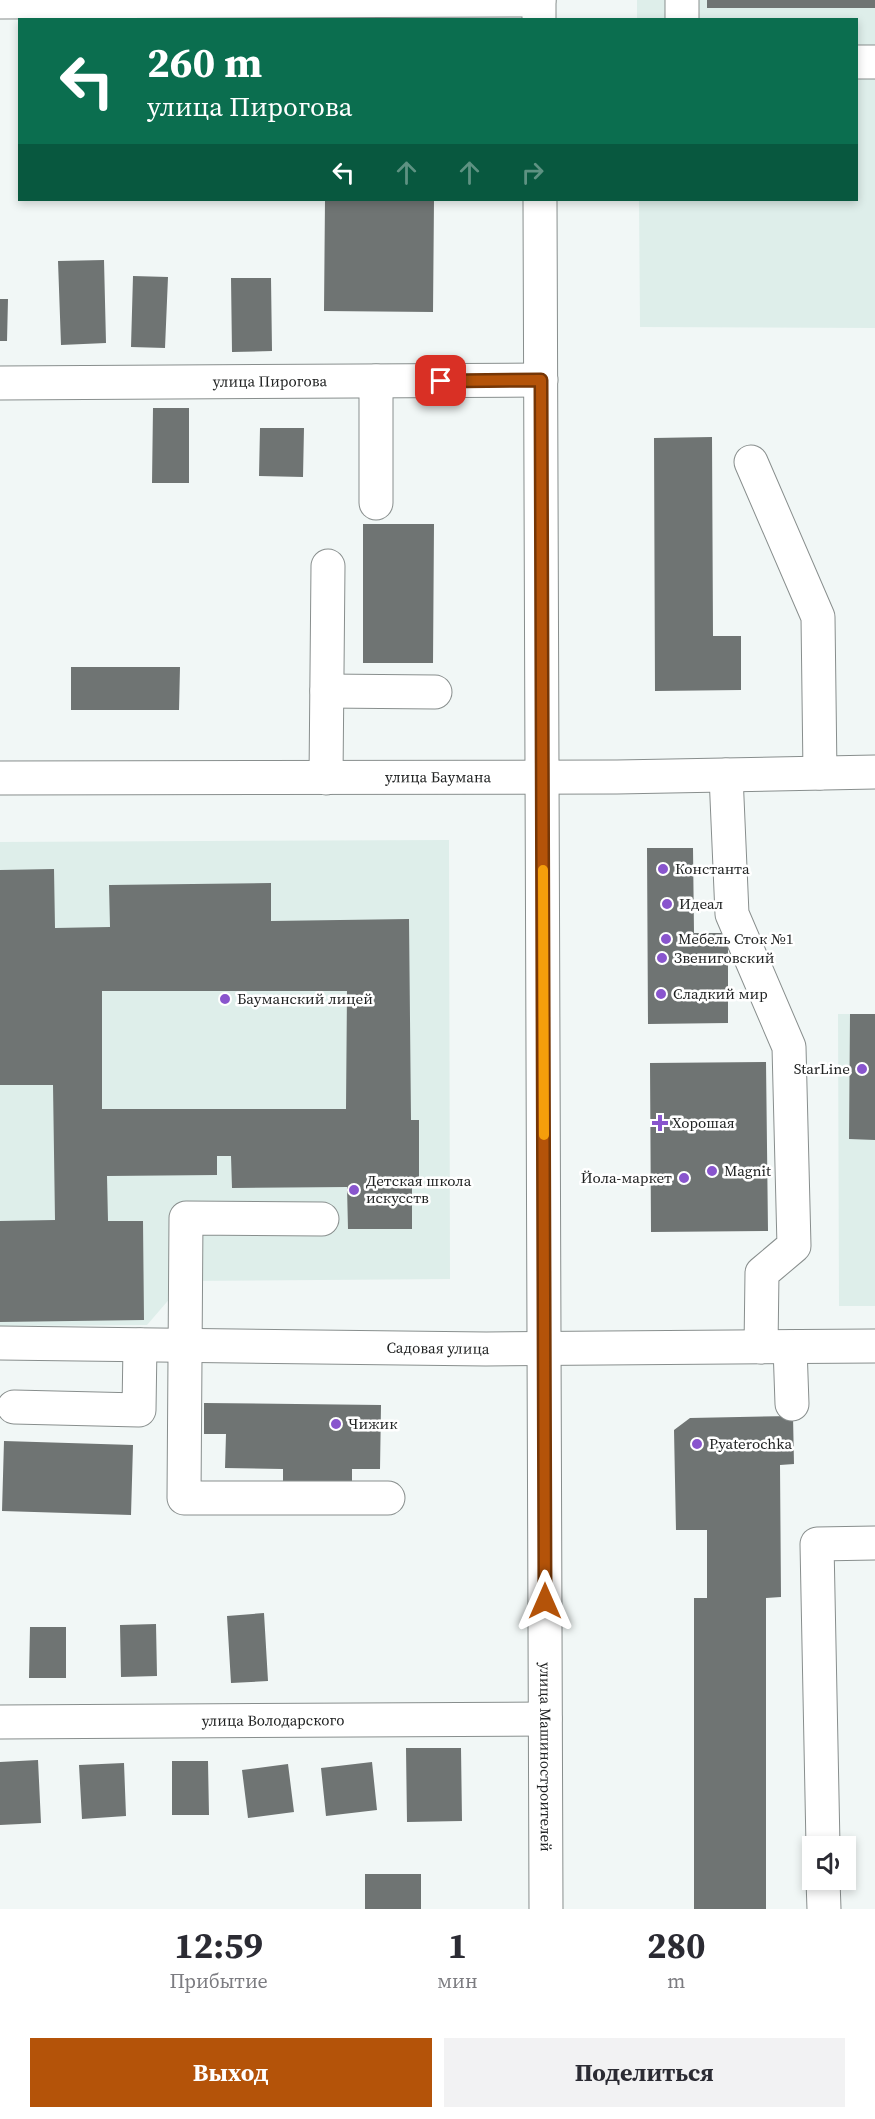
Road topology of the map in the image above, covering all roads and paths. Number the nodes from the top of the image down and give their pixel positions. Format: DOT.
graph roads {
  1 [pos="539,0"];
  2 [pos="682,0"];
  3 [pos="0,2"];
  4 [pos="539,18"];
  5 [pos="682,18"];
  6 [pos="858,62"];
  7 [pos="875,62"];
  8 [pos="540,201"];
  9 [pos="541,380"];
  10 [pos="376,381"];
  11 [pos="0,383"];
  12 [pos="751,462"];
  13 [pos="376,503"];
  14 [pos="328,566"];
  15 [pos="327,691"];
  16 [pos="435,692"];
  17 [pos="875,772"];
  18 [pos="820,773"];
  19 [pos="726,775"];
  20 [pos="542,777"];
  21 [pos="0,778"];
  22 [pos="326,778"];
  23 [pos="322,1219"];
  24 [pos="0,1343"];
  25 [pos="140,1345"];
  26 [pos="184,1345"];
  27 [pos="875,1346"];
  28 [pos="776,1347"];
  29 [pos="544,1349"];
  30 [pos="792,1404"];
  31 [pos="14,1407"];
  32 [pos="388,1498"];
  33 [pos="875,1543"];
  34 [pos="545,1719"];
  35 [pos="0,1722"];
  36 [pos="823,1836"];
  37 [pos="824,1890"];
  38 [pos="546,1909"];
  39 [pos="824,1909"];
  1 -- 3 [label="street"];
  1 -- 4 [label="street"];
  2 -- 5 [label="street"];
  6 -- 7 [label="street"];
  8 -- 9 [label="street, улица Машиностроителей"];
  9 -- 10 [label="street, улица Пирогова"];
  9 -- 20 [label="street, улица Машиностроителей"];
  10 -- 11 [label="street, улица Пирогова"];
  10 -- 13 [label="street"];
  12 -- 18 [label="street"];
  14 -- 15 [label="street"];
  15 -- 16 [label="street"];
  15 -- 22 [label="street"];
  17 -- 18 [label="street, улица Баумана"];
  18 -- 19 [label="street, улица Баумана"];
  19 -- 20 [label="street, улица Баумана"];
  19 -- 28 [label="street"];
  20 -- 22 [label="street, улица Баумана"];
  20 -- 29 [label="street, улица Машиностроителей"];
  21 -- 22 [label="street, улица Баумана"];
  23 -- 26 [label="street"];
  24 -- 25 [label="street, Садовая улица"];
  25 -- 26 [label="street, Садовая улица"];
  25 -- 31 [label="street"];
  26 -- 29 [label="street, Садовая улица"];
  26 -- 32 [label="street"];
  27 -- 28 [label="street, Садовая улица"];
  28 -- 29 [label="street, Садовая улица"];
  28 -- 30 [label="street"];
  29 -- 34 [label="street, улица Машиностроителей"];
  33 -- 36 [label="street"];
  34 -- 35 [label="street, улица Володарского"];
  34 -- 38 [label="street, улица Машиностроителей"];
  37 -- 39 [label="street"];
}
